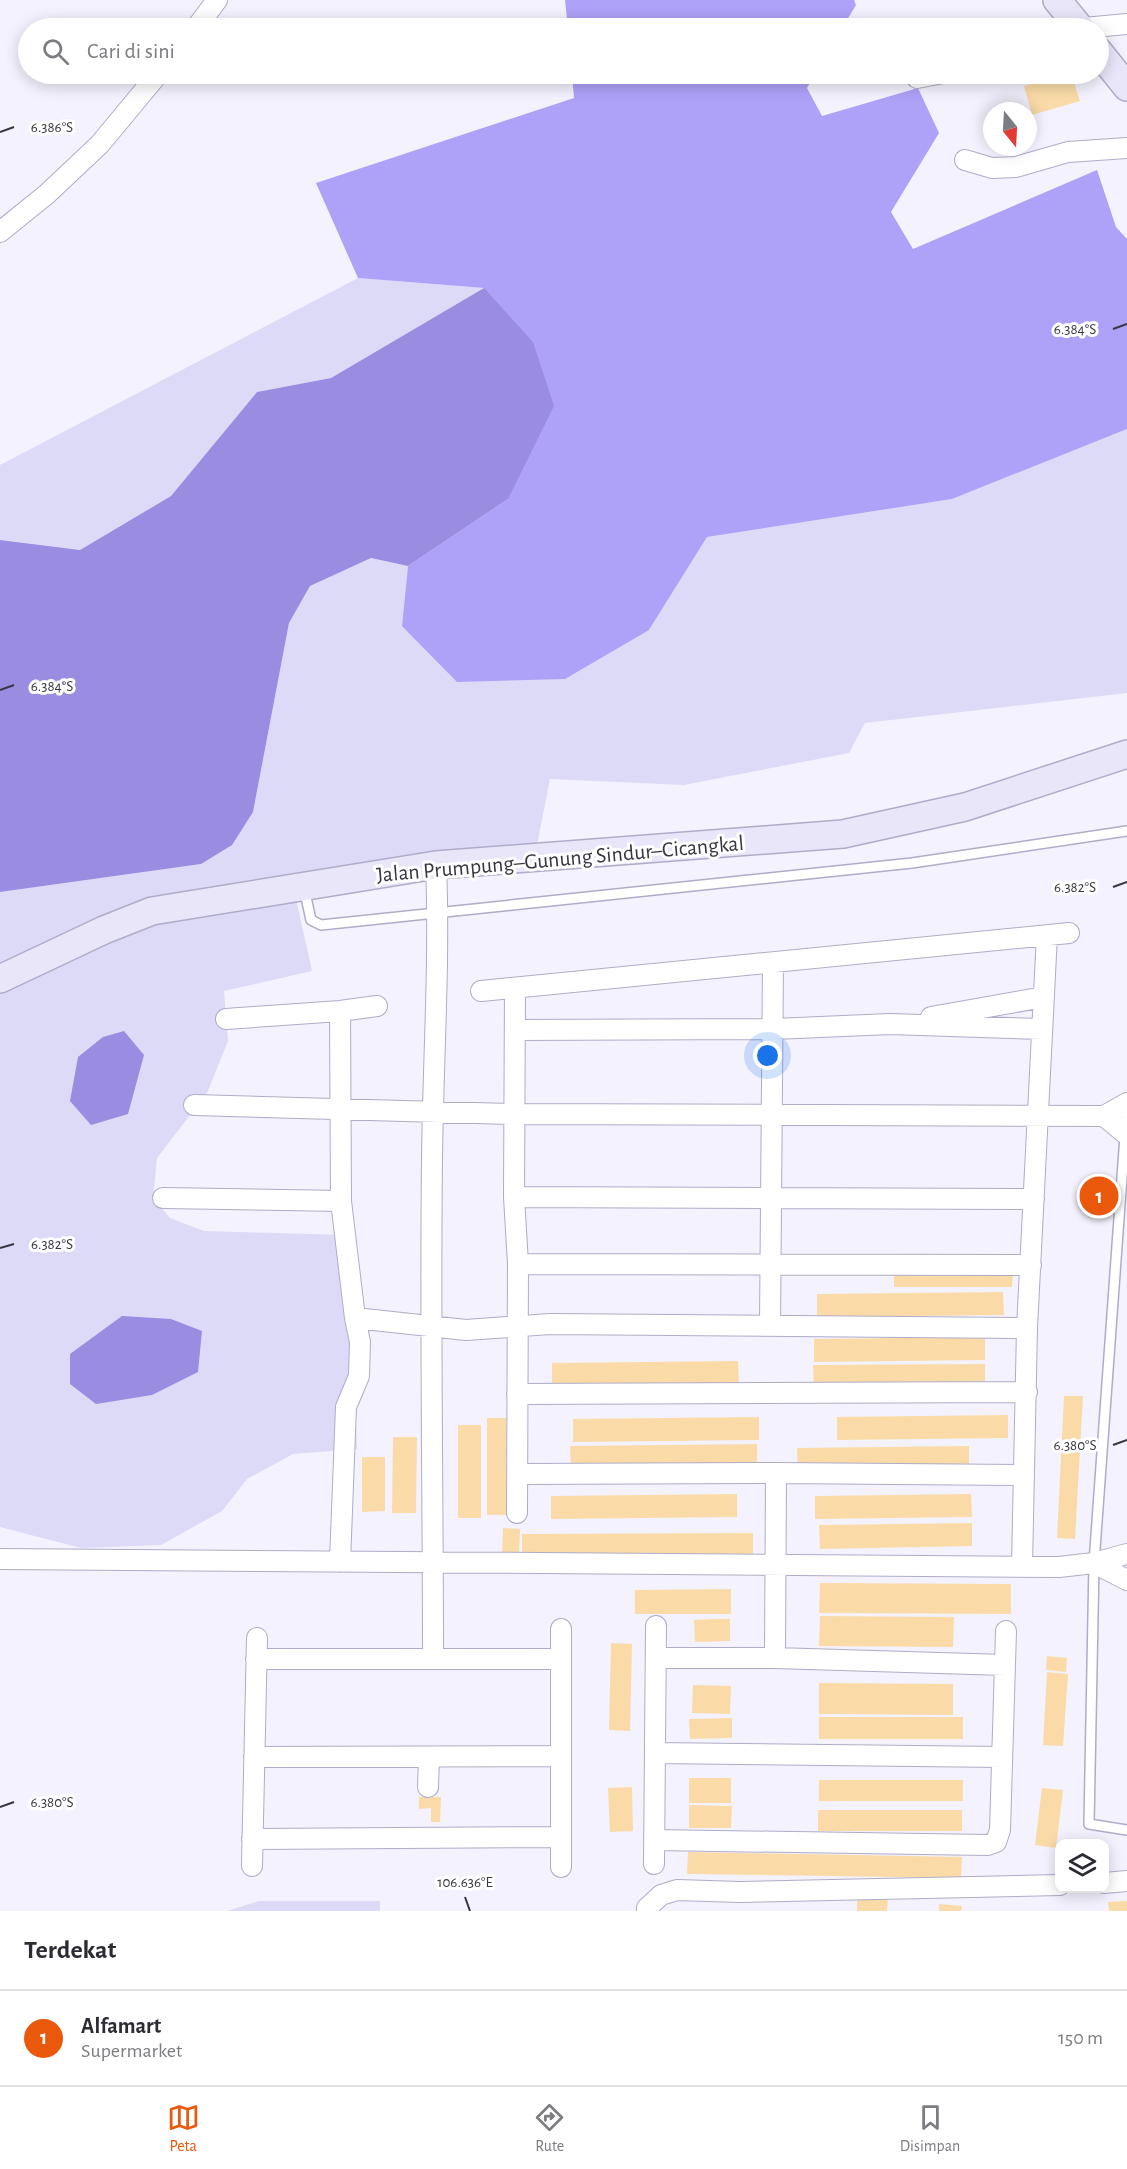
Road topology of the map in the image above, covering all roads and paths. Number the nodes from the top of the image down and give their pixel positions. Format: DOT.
graph roads {
  1 [pos="217,0"];
  2 [pos="1057,0"];
  3 [pos="204,18"];
  4 [pos="1073,18"];
  5 [pos="1127,24"];
  6 [pos="1109,26"];
  7 [pos="1109,65"];
  8 [pos="150,84"];
  9 [pos="1127,87"];
  10 [pos="1127,148"];
  11 [pos="966,160"];
  12 [pos="0,232"];
  13 [pos="1127,754"];
  14 [pos="1127,831"];
  15 [pos="436,865"];
  16 [pos="303,885"];
  17 [pos="438,913"];
  18 [pos="1069,933"];
  19 [pos="1047,935"];
  20 [pos="773,963"];
  21 [pos="0,979"];
  22 [pos="515,988"];
  23 [pos="481,991"];
  24 [pos="1044,997"];
  25 [pos="377,1006"];
  26 [pos="339,1011"];
  27 [pos="226,1019"];
  28 [pos="890,1024"];
  29 [pos="774,1029"];
  30 [pos="1042,1029"];
  31 [pos="515,1030"];
  32 [pos="1127,1103"];
  33 [pos="194,1106"];
  34 [pos="1127,1108"];
  35 [pos="341,1109"];
  36 [pos="432,1112"];
  37 [pos="514,1114"];
  38 [pos="771,1115"];
  39 [pos="1038,1116"];
  40 [pos="1104,1116"];
  41 [pos="1126,1135"];
  42 [pos="514,1197"];
  43 [pos="163,1198"];
  44 [pos="771,1198"];
  45 [pos="1034,1199"];
  46 [pos="341,1201"];
  47 [pos="518,1264"];
  48 [pos="771,1264"];
  49 [pos="1031,1265"];
  50 [pos="355,1318"];
  51 [pos="770,1326"];
  52 [pos="430,1328"];
  53 [pos="517,1328"];
  54 [pos="1027,1328"];
  55 [pos="1027,1392"];
  56 [pos="517,1394"];
  57 [pos="776,1473"];
  58 [pos="518,1474"];
  59 [pos="1024,1475"];
  60 [pos="518,1513"];
  61 [pos="1127,1554"];
  62 [pos="0,1559"];
  63 [pos="340,1562"];
  64 [pos="433,1562"];
  65 [pos="1094,1563"];
  66 [pos="775,1564"];
  67 [pos="1022,1566"];
  68 [pos="1127,1580"];
  69 [pos="656,1626"];
  70 [pos="561,1629"];
  71 [pos="1006,1630"];
  72 [pos="256,1638"];
  73 [pos="434,1658"];
  74 [pos="656,1658"];
  75 [pos="775,1658"];
  76 [pos="256,1659"];
  77 [pos="561,1659"];
  78 [pos="1005,1665"];
  79 [pos="655,1753"];
  80 [pos="560,1756"];
  81 [pos="254,1757"];
  82 [pos="1001,1757"];
  83 [pos="429,1758"];
  84 [pos="428,1787"];
  85 [pos="1127,1830"];
  86 [pos="560,1837"];
  87 [pos="252,1839"];
  88 [pos="654,1840"];
  89 [pos="654,1864"];
  90 [pos="252,1866"];
  91 [pos="561,1867"];
  92 [pos="1127,1881"];
  93 [pos="1109,1883"];
  94 [pos="1055,1884"];
  95 [pos="647,1911"];
  1 -- 3 [label="street"];
  2 -- 4 [label="main road"];
  5 -- 6 [label="street"];
  7 -- 9 [label="main road"];
  8 -- 12 [label="street"];
  10 -- 11 [label="street"];
  13 -- 15 [label="main road, Jalan Prumpung–Gunung Sindur–Cicangkal"];
  14 -- 17 [label="lane"];
  15 -- 16 [label="main road, Jalan Prumpung–Gunung Sindur–Cicangkal"];
  15 -- 17 [label="street"];
  16 -- 17 [label="lane"];
  16 -- 21 [label="main road, Jalan Prumpung–Gunung Sindur–Cicangkal"];
  17 -- 36 [label="street"];
  18 -- 19 [label="street"];
  19 -- 20 [label="street"];
  19 -- 24 [label="street"];
  20 -- 22 [label="street"];
  20 -- 29 [label="street"];
  22 -- 23 [label="street"];
  22 -- 31 [label="street"];
  24 -- 28 [label="street"];
  24 -- 30 [label="street"];
  25 -- 26 [label="street"];
  26 -- 27 [label="street"];
  26 -- 35 [label="street"];
  28 -- 29 [label="street"];
  28 -- 30 [label="street"];
  29 -- 31 [label="street"];
  29 -- 38 [label="street"];
  30 -- 39 [label="street"];
  31 -- 37 [label="street"];
  32 -- 40 [label="street"];
  33 -- 35 [label="street"];
  34 -- 41 [label="lane"];
  35 -- 36 [label="street"];
  35 -- 46 [label="street"];
  36 -- 37 [label="street"];
  36 -- 52 [label="street"];
  37 -- 38 [label="street"];
  37 -- 42 [label="street"];
  38 -- 39 [label="street"];
  38 -- 44 [label="street"];
  39 -- 40 [label="street"];
  39 -- 45 [label="street"];
  40 -- 41 [label="street"];
  41 -- 65 [label="lane"];
  42 -- 44 [label="street"];
  42 -- 47 [label="street"];
  43 -- 46 [label="street"];
  44 -- 45 [label="street"];
  44 -- 48 [label="street"];
  45 -- 49 [label="street"];
  46 -- 50 [label="street"];
  47 -- 48 [label="street"];
  47 -- 53 [label="street"];
  48 -- 49 [label="street"];
  48 -- 51 [label="street"];
  49 -- 54 [label="street"];
  50 -- 52 [label="street"];
  50 -- 63 [label="street"];
  51 -- 53 [label="street"];
  51 -- 54 [label="street"];
  52 -- 53 [label="street"];
  52 -- 64 [label="street"];
  53 -- 56 [label="street"];
  54 -- 55 [label="street"];
  55 -- 56 [label="street"];
  55 -- 59 [label="street"];
  56 -- 58 [label="street"];
  57 -- 58 [label="street"];
  57 -- 59 [label="street"];
  57 -- 66 [label="street"];
  58 -- 60 [label="street"];
  59 -- 67 [label="street"];
  61 -- 65 [label="street"];
  62 -- 63 [label="street"];
  63 -- 64 [label="street"];
  64 -- 66 [label="street"];
  64 -- 73 [label="street"];
  65 -- 67 [label="street"];
  65 -- 68 [label="street"];
  65 -- 85 [label="lane"];
  66 -- 67 [label="street"];
  66 -- 75 [label="street"];
  69 -- 74 [label="street"];
  70 -- 77 [label="street"];
  71 -- 78 [label="street"];
  72 -- 76 [label="street"];
  73 -- 76 [label="street"];
  73 -- 77 [label="street"];
  74 -- 75 [label="street"];
  74 -- 79 [label="street"];
  75 -- 78 [label="street"];
  76 -- 81 [label="street"];
  77 -- 80 [label="street"];
  78 -- 82 [label="street"];
  79 -- 82 [label="street"];
  79 -- 88 [label="street"];
  80 -- 83 [label="street"];
  80 -- 86 [label="street"];
  81 -- 83 [label="street"];
  81 -- 87 [label="street"];
  82 -- 88 [label="street"];
  83 -- 84 [label="street"];
  86 -- 87 [label="street"];
  86 -- 91 [label="street"];
  87 -- 90 [label="street"];
  88 -- 89 [label="street"];
  92 -- 93 [label="street"];
  94 -- 95 [label="street"];
}
